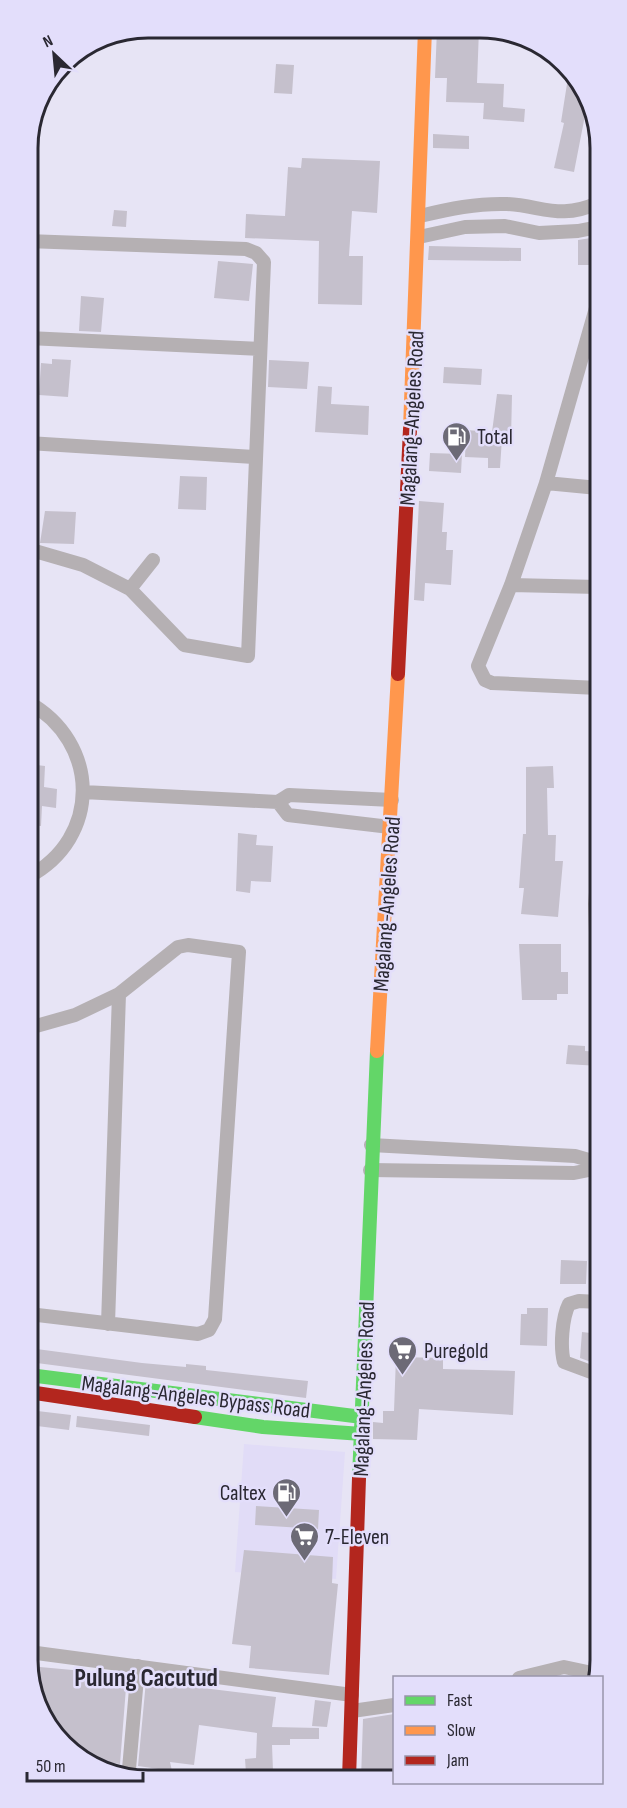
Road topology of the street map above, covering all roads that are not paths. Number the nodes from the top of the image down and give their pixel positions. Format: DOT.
graph roads {
  1 [pos="425,38"];
  2 [pos="590,205"];
  3 [pos="558,213"];
  4 [pos="420,216"];
  5 [pos="590,228"];
  6 [pos="560,232"];
  7 [pos="419,237"];
  8 [pos="38,241"];
  9 [pos="590,329"];
  10 [pos="38,338"];
  11 [pos="260,349"];
  12 [pos="38,444"];
  13 [pos="254,457"];
  14 [pos="546,483"];
  15 [pos="590,488"];
  16 [pos="38,552"];
  17 [pos="153,560"];
  18 [pos="511,585"];
  19 [pos="590,587"];
  20 [pos="130,589"];
  21 [pos="590,688"];
  22 [pos="38,709"];
  23 [pos="84,792"];
  24 [pos="392,800"];
  25 [pos="278,802"];
  26 [pos="390,826"];
  27 [pos="38,871"];
  28 [pos="120,994"];
  29 [pos="38,1025"];
  30 [pos="370,1144"];
  31 [pos="432,1146"];
  32 [pos="468,1148"];
  33 [pos="523,1152"];
  34 [pos="589,1160"];
  35 [pos="370,1170"];
  36 [pos="589,1170"];
  37 [pos="431,1171"];
  38 [pos="467,1171"];
  39 [pos="522,1172"];
  40 [pos="589,1302"];
  41 [pos="38,1315"];
  42 [pos="108,1324"];
  43 [pos="589,1371"];
  44 [pos="38,1377"];
  45 [pos="38,1393"];
  46 [pos="362,1418"];
  47 [pos="362,1434"];
  48 [pos="38,1653"];
  49 [pos="138,1666"];
  50 [pos="588,1672"];
  51 [pos="524,1676"];
  52 [pos="352,1695"];
  53 [pos="393,1705"];
  54 [pos="352,1711"];
  55 [pos="129,1769"];
  56 [pos="349,1770"];
  1 -- 4 [label="main road, Magalang-Angeles Road"];
  2 -- 3 [label="street"];
  3 -- 4 [label="street"];
  3 -- 6 [label="street"];
  4 -- 7 [label="main road, Magalang-Angeles Road"];
  5 -- 6 [label="street"];
  6 -- 7 [label="street"];
  7 -- 24 [label="main road, Magalang-Angeles Road"];
  8 -- 11 [label="street"];
  9 -- 14 [label="street"];
  10 -- 11 [label="street"];
  11 -- 13 [label="street"];
  12 -- 13 [label="street"];
  13 -- 20 [label="street"];
  14 -- 15 [label="street"];
  14 -- 18 [label="street"];
  16 -- 20 [label="street"];
  17 -- 20 [label="street"];
  18 -- 19 [label="street"];
  18 -- 21 [label="street"];
  22 -- 23 [label="street"];
  23 -- 25 [label="street"];
  23 -- 27 [label="street"];
  24 -- 25 [label="street"];
  24 -- 26 [label="main road, Magalang-Angeles Road"];
  25 -- 26 [label="street"];
  26 -- 30 [label="main road, Magalang-Angeles Road"];
  28 -- 29 [label="street"];
  28 -- 42 [label="street"];
  28 -- 42 [label="street"];
  30 -- 31 [label="street"];
  30 -- 35 [label="main road, Magalang-Angeles Road"];
  31 -- 32 [label="street"];
  31 -- 37 [label="street"];
  32 -- 33 [label="street"];
  32 -- 38 [label="street"];
  33 -- 34 [label="street"];
  33 -- 39 [label="street"];
  35 -- 37 [label="street"];
  35 -- 46 [label="main road, Magalang-Angeles Road"];
  36 -- 39 [label="street"];
  37 -- 38 [label="street"];
  38 -- 39 [label="street"];
  40 -- 43 [label="street"];
  41 -- 42 [label="street"];
  44 -- 46 [label="main road, Magalang-Angeles Bypass Road"];
  45 -- 47 [label="main road, Magalang-Angeles Bypass Road"];
  46 -- 47 [label="main road, Magalang-Angeles Road"];
  47 -- 52 [label="main road, Magalang-Angeles Road"];
  48 -- 49 [label="street"];
  49 -- 52 [label="street"];
  49 -- 55 [label="street"];
  50 -- 51 [label="street"];
  52 -- 54 [label="main road, Magalang-Angeles Road"];
  53 -- 54 [label="street"];
  54 -- 56 [label="main road, Magalang-Angeles Road"];
}
